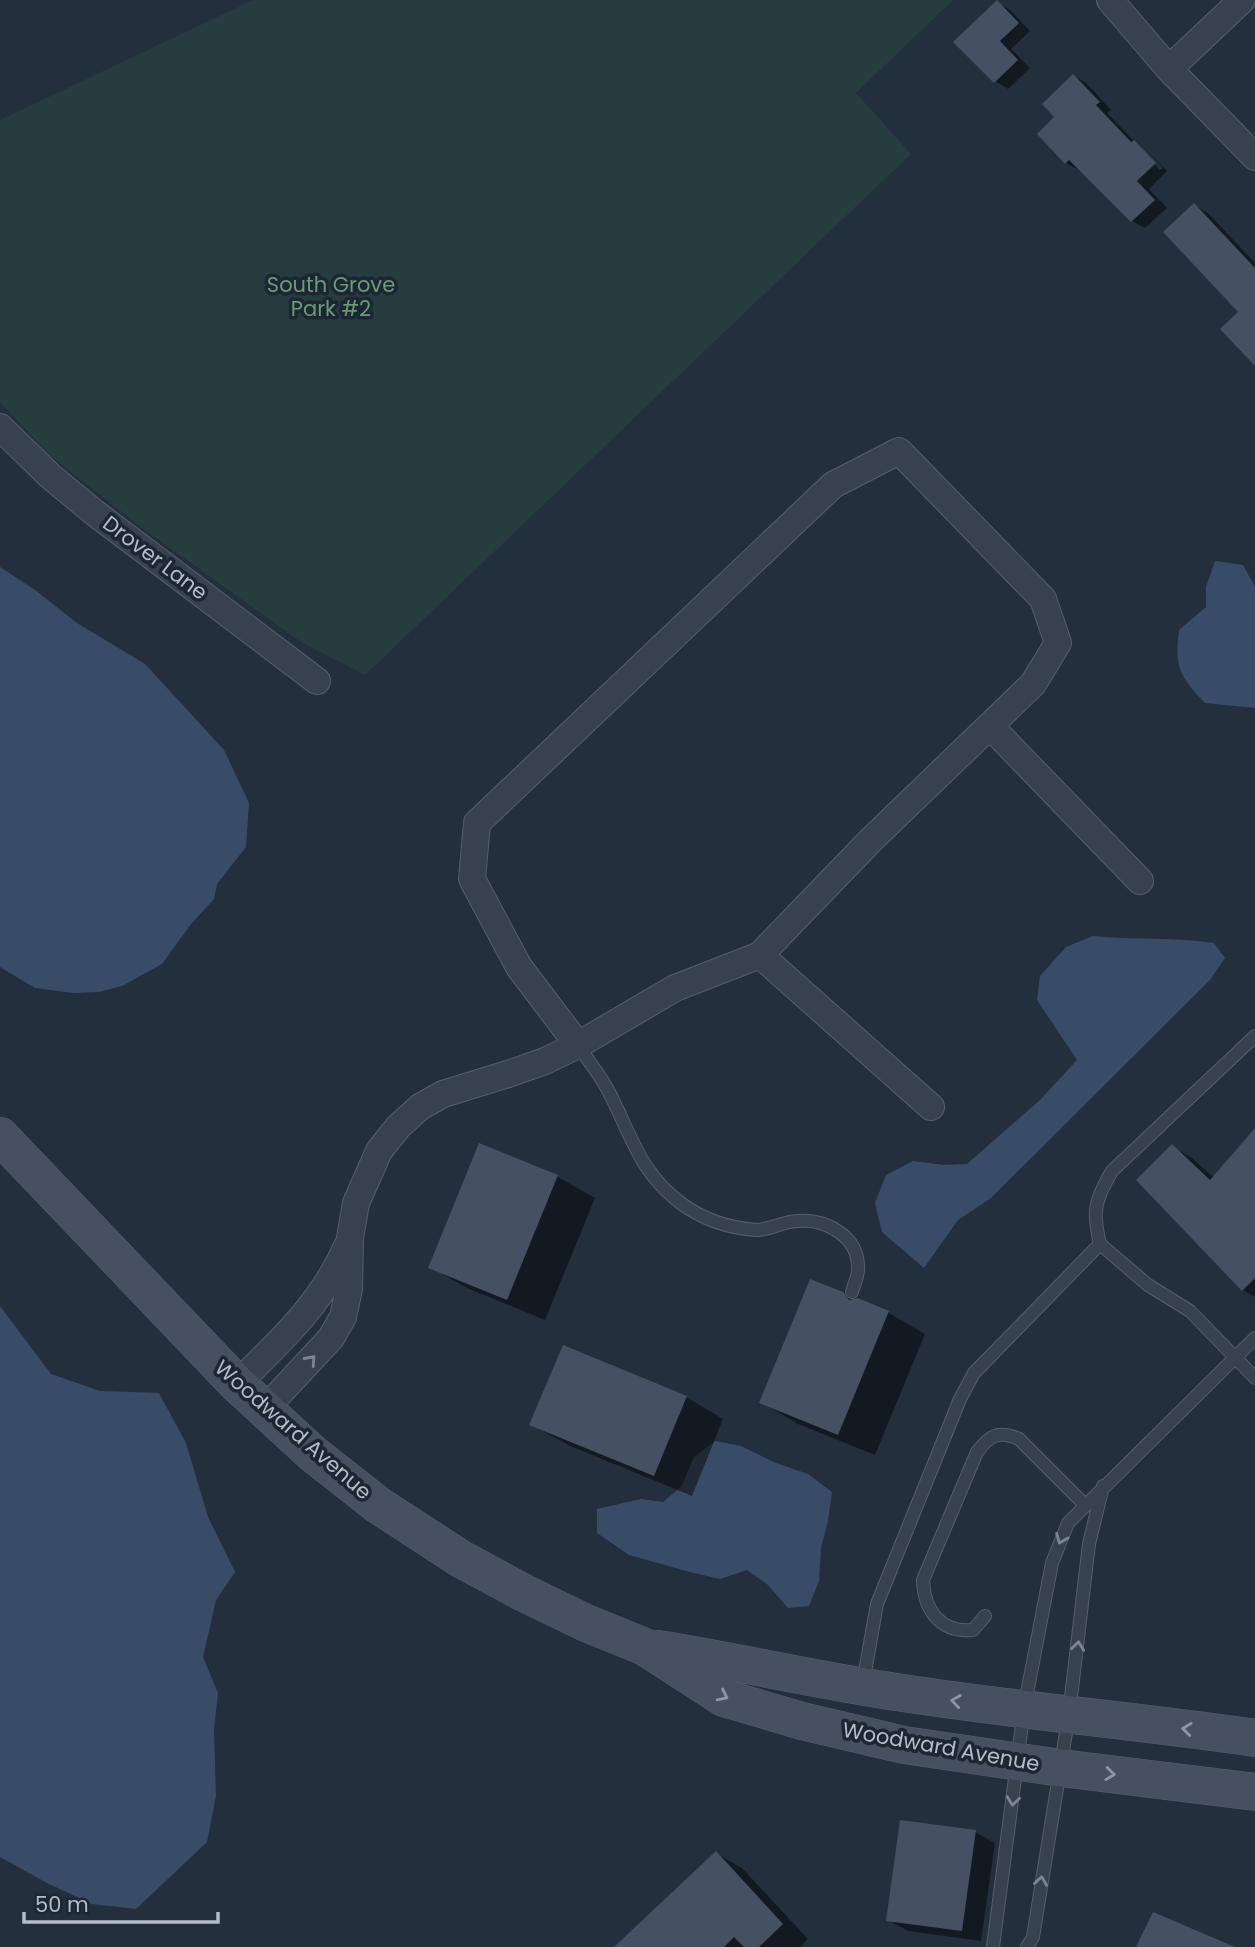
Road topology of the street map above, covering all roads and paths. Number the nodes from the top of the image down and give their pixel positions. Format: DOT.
graph roads {
  1 [pos="1110,0"];
  2 [pos="1242,0"];
  3 [pos="1169,69"];
  4 [pos="1255,158"];
  5 [pos="0,427"];
  6 [pos="317,681"];
  7 [pos="990,726"];
  8 [pos="1140,881"];
  9 [pos="761,954"];
  10 [pos="1255,1036"];
  11 [pos="578,1045"];
  12 [pos="931,1107"];
  13 [pos="0,1136"];
  14 [pos="350,1238"];
  15 [pos="1100,1244"];
  16 [pos="852,1292"];
  17 [pos="1255,1338"];
  18 [pos="1234,1357"];
  19 [pos="1255,1378"];
  20 [pos="237,1384"];
  21 [pos="264,1410"];
  22 [pos="1103,1486"];
  23 [pos="1085,1505"];
  24 [pos="985,1616"];
  25 [pos="645,1647"];
  26 [pos="862,1687"];
  27 [pos="1024,1709"];
  28 [pos="1069,1714"];
  29 [pos="1255,1738"];
  30 [pos="1018,1760"];
  31 [pos="1061,1768"];
  32 [pos="1255,1792"];
  33 [pos="993,1947"];
  34 [pos="1027,1947"];
  1 -- 3 [label="street"];
  2 -- 3 [label="street"];
  3 -- 4 [label="street"];
  5 -- 6 [label="street, Drover Lane"];
  7 -- 8 [label="street"];
  7 -- 9 [label="street"];
  7 -- 11 [label="street"];
  9 -- 11 [label="street"];
  9 -- 12 [label="street"];
  10 -- 15 [label="lane"];
  11 -- 14 [label="street"];
  11 -- 16 [label="lane"];
  13 -- 20 [label="main road, Woodward Avenue"];
  14 -- 20 [label="street"];
  21 -- 14 [label="street, one-way"];
  15 -- 18 [label="lane"];
  15 -- 26 [label="lane"];
  17 -- 18 [label="lane"];
  18 -- 19 [label="lane"];
  18 -- 22 [label="lane"];
  20 -- 21 [label="main road, Woodward Avenue"];
  21 -- 25 [label="main road, Woodward Avenue"];
  22 -- 23 [label="lane"];
  28 -- 22 [label="lane, one-way"];
  23 -- 24 [label="lane"];
  23 -- 27 [label="lane, one-way"];
  25 -- 26 [label="main road, Woodward Avenue"];
  25 -- 30 [label="main road, Woodward Avenue, one-way"];
  27 -- 26 [label="main road, Woodward Avenue, one-way"];
  27 -- 28 [label="main road, Woodward Avenue"];
  27 -- 30 [label="lane"];
  29 -- 28 [label="main road, Woodward Avenue, one-way"];
  28 -- 31 [label="lane"];
  30 -- 31 [label="main road, Woodward Avenue"];
  30 -- 33 [label="lane, one-way"];
  31 -- 32 [label="main road, Woodward Avenue, one-way"];
  34 -- 31 [label="lane, one-way"];
}
